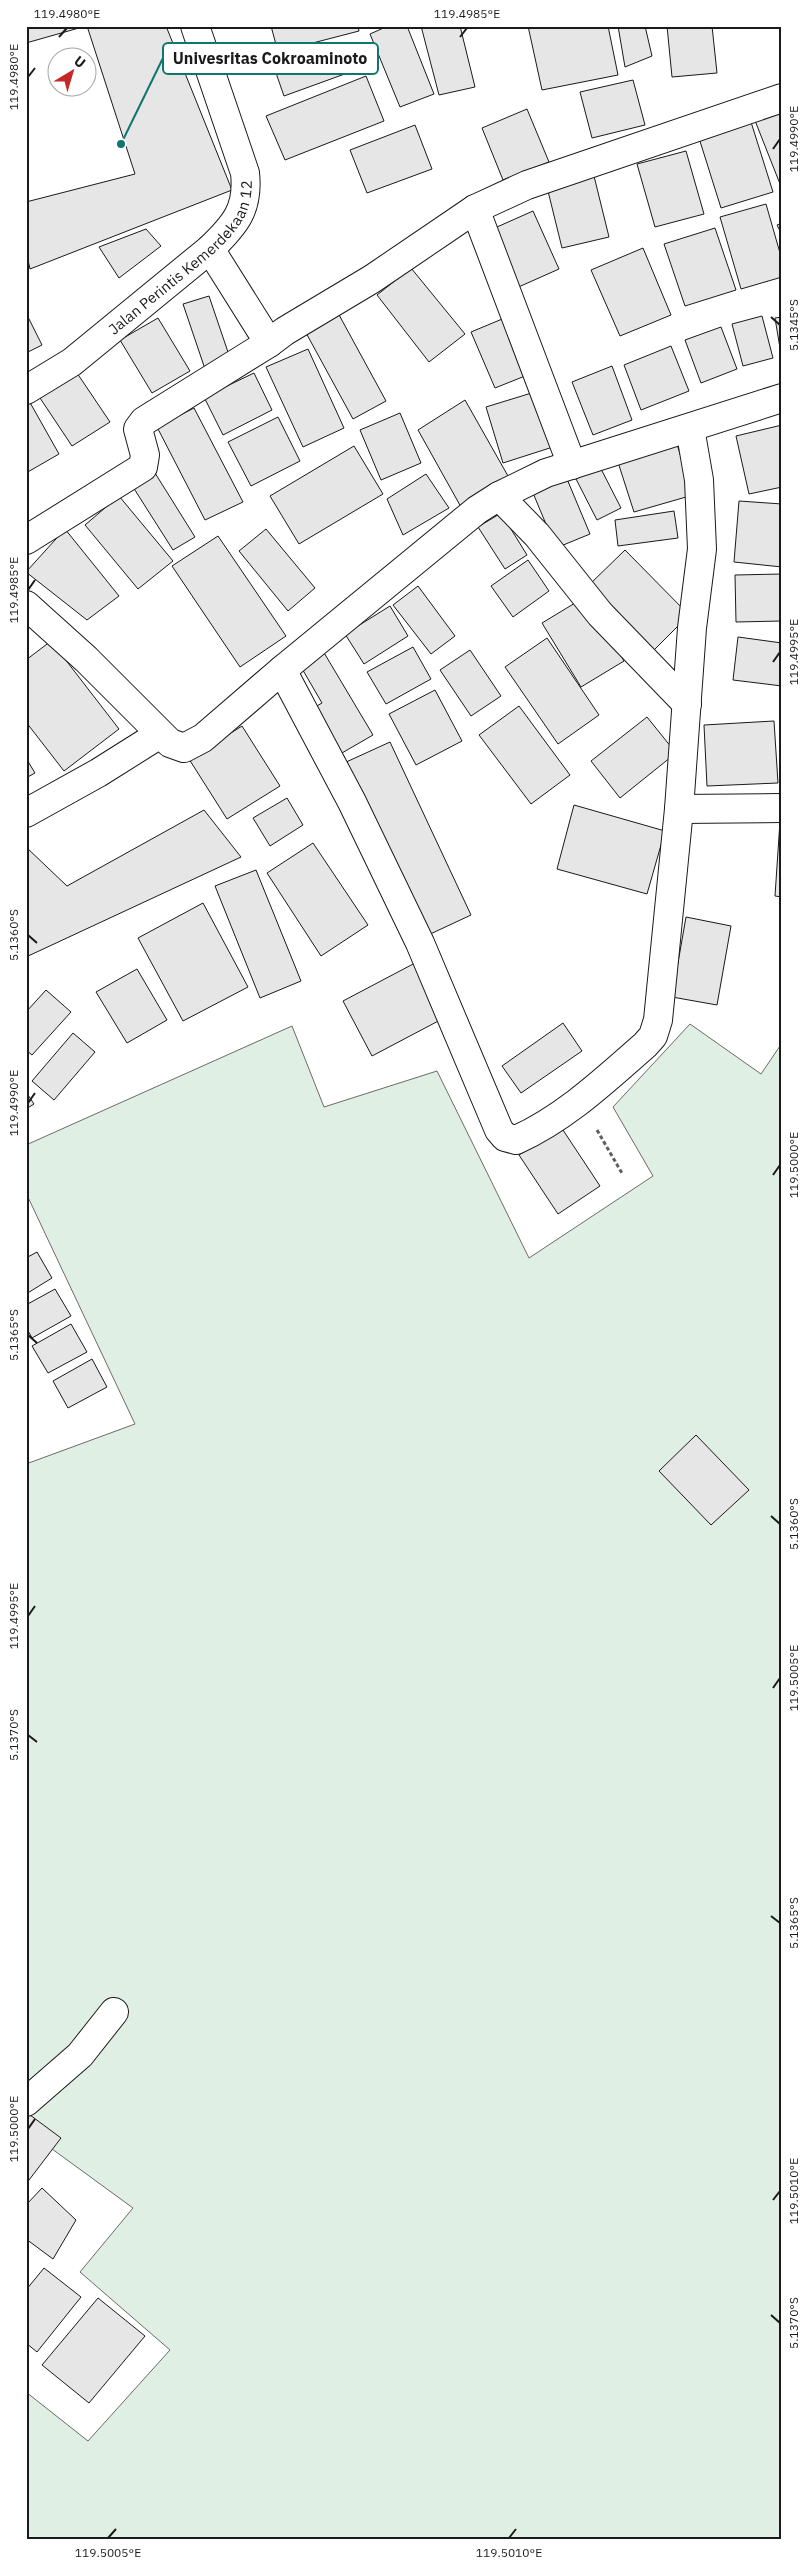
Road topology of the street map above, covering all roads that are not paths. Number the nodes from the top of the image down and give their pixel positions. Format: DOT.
graph roads {
  1 [pos="195,26"];
  2 [pos="782,98"];
  3 [pos="475,209"];
  4 [pos="210,249"];
  5 [pos="269,343"];
  6 [pos="26,390"];
  7 [pos="782,398"];
  8 [pos="690,428"];
  9 [pos="572,465"];
  10 [pos="499,496"];
  11 [pos="26,540"];
  12 [pos="26,605"];
  13 [pos="282,670"];
  14 [pos="687,704"];
  15 [pos="160,734"];
  16 [pos="782,808"];
  17 [pos="679,809"];
  18 [pos="26,813"];
  19 [pos="114,2012"];
  20 [pos="26,2102"];
  1 -- 4 [label="street, Jalan Perintis Kemerdekaan 12"];
  2 -- 3 [label="street"];
  3 -- 5 [label="street"];
  3 -- 9 [label="street"];
  4 -- 5 [label="street"];
  4 -- 6 [label="street, Jalan Perintis Kemerdekaan 12"];
  5 -- 11 [label="street"];
  7 -- 8 [label="street"];
  8 -- 9 [label="street"];
  8 -- 14 [label="street"];
  9 -- 10 [label="street"];
  10 -- 13 [label="street"];
  10 -- 14 [label="street"];
  12 -- 15 [label="street"];
  13 -- 15 [label="street"];
  13 -- 17 [label="street"];
  14 -- 17 [label="street"];
  15 -- 18 [label="street"];
  16 -- 17 [label="street"];
  19 -- 20 [label="street"];
}
